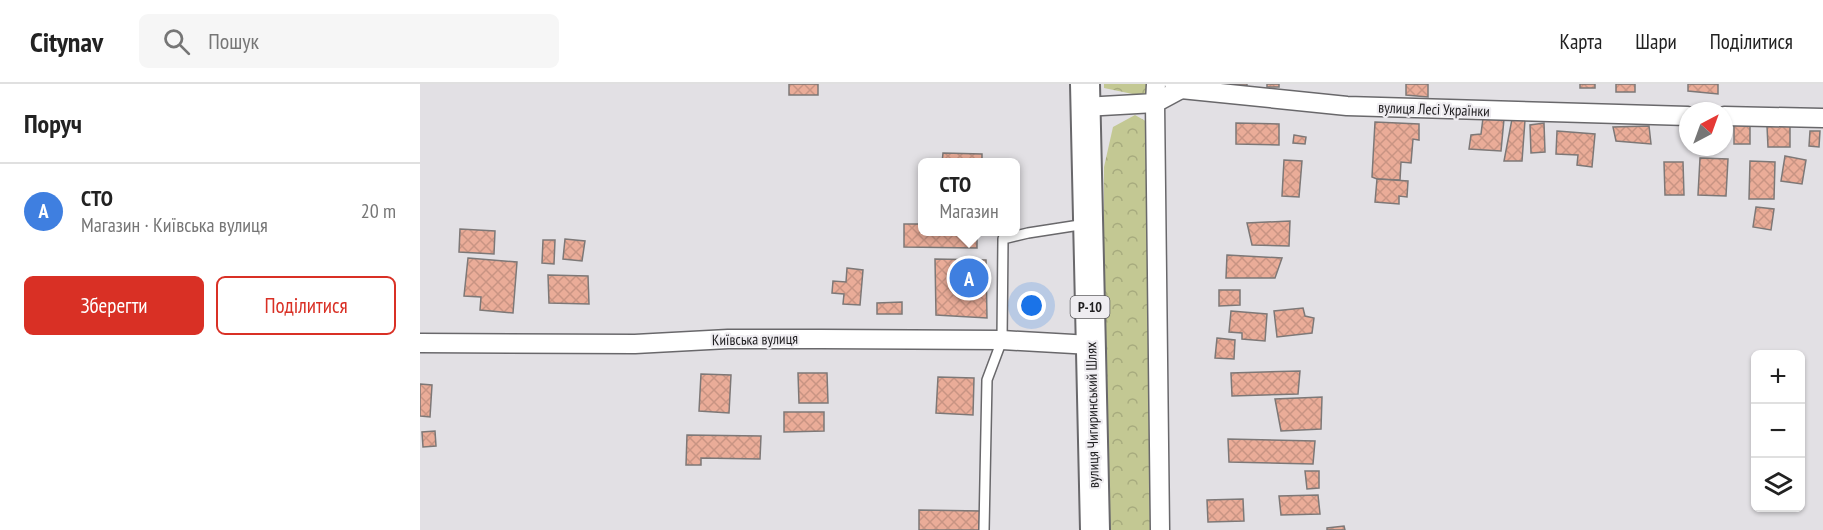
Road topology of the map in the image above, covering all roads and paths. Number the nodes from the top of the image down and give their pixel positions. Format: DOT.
graph roads {
  1 [pos="1156,84"];
  2 [pos="1178,86"];
  3 [pos="1084,96"];
  4 [pos="1155,103"];
  5 [pos="1679,116"];
  6 [pos="1733,116"];
  7 [pos="1823,118"];
  8 [pos="1088,224"];
  9 [pos="1020,234"];
  10 [pos="1014,236"];
  11 [pos="1002,340"];
  12 [pos="420,343"];
  13 [pos="1091,345"];
  14 [pos="984,530"];
  15 [pos="1095,530"];
  16 [pos="1160,530"];
  1 -- 4 [label="street"];
  2 -- 4 [label="street"];
  2 -- 5 [label="street, вулиця Лесі Українки"];
  3 -- 4 [label="street"];
  3 -- 8 [label="main road, вулиця Чигиринський Шлях / Р-10"];
  4 -- 16 [label="street"];
  6 -- 7 [label="street"];
  8 -- 9 [label="lane"];
  8 -- 13 [label="main road, вулиця Чигиринський Шлях / Р-10"];
  10 -- 11 [label="lane"];
  11 -- 12 [label="street, Київська вулиця"];
  11 -- 13 [label="street, Київська вулиця"];
  11 -- 14 [label="lane"];
  13 -- 15 [label="main road, вулиця Чигиринський Шлях / Р-10"];
}
